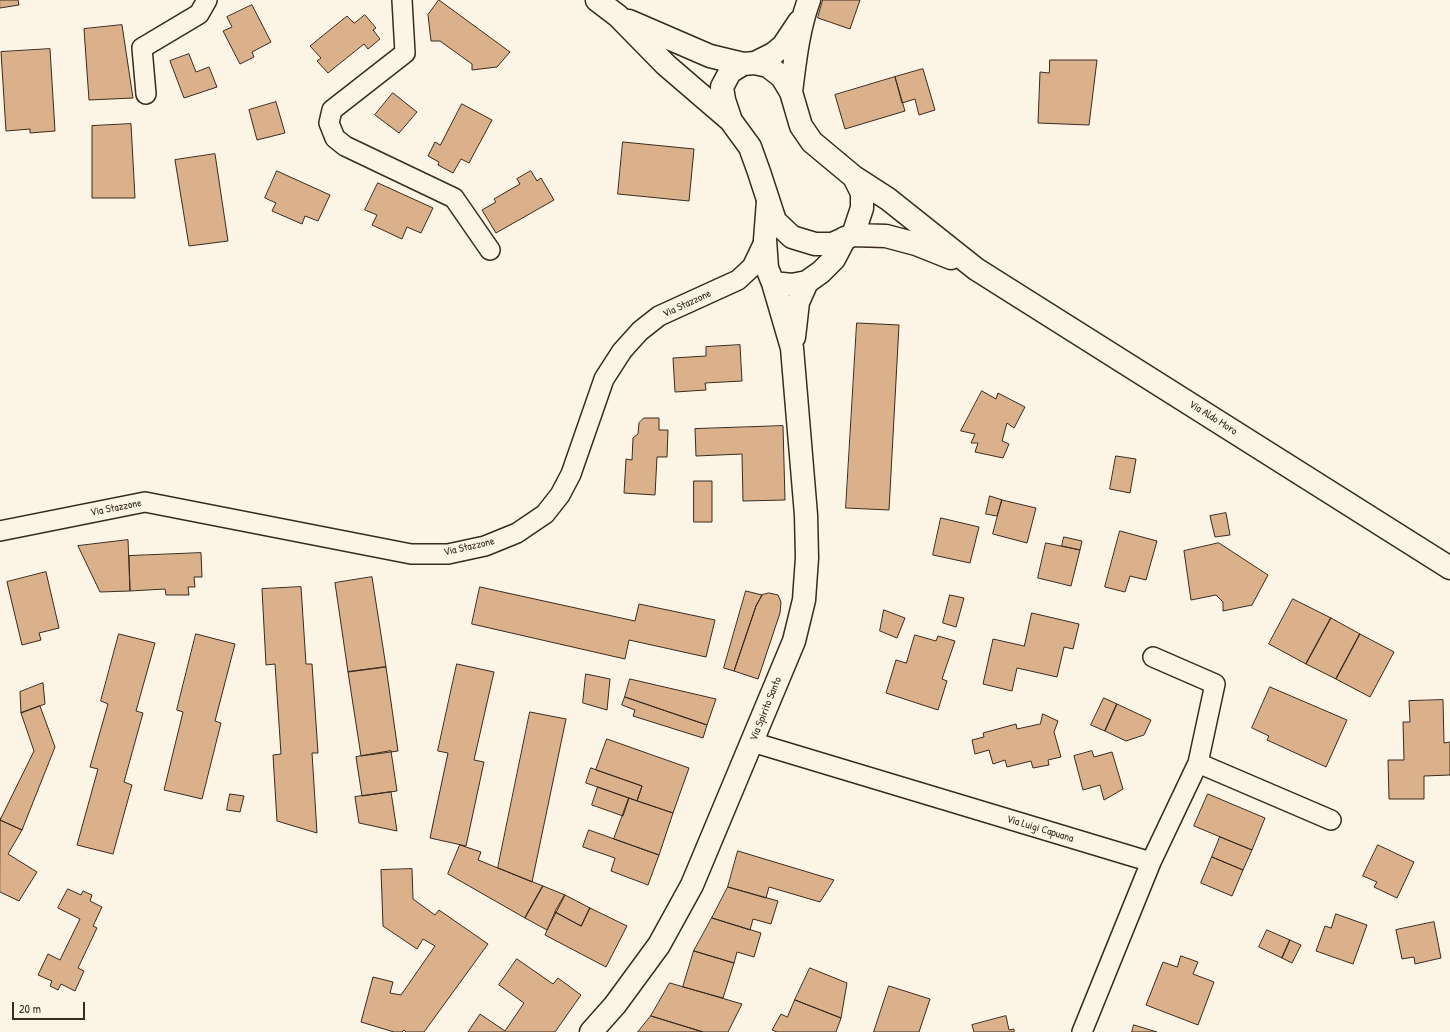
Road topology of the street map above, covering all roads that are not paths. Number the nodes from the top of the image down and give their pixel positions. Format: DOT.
graph roads {
  1 [pos="207,0"];
  2 [pos="402,0"];
  3 [pos="597,0"];
  4 [pos="806,8"];
  5 [pos="618,16"];
  6 [pos="749,63"];
  7 [pos="791,92"];
  8 [pos="146,94"];
  9 [pos="731,121"];
  10 [pos="854,177"];
  11 [pos="768,201"];
  12 [pos="849,236"];
  13 [pos="765,240"];
  14 [pos="490,250"];
  15 [pos="976,268"];
  16 [pos="807,282"];
  17 [pos="773,283"];
  18 [pos="792,348"];
  19 [pos="0,531"];
  20 [pos="1450,568"];
  21 [pos="1153,657"];
  22 [pos="752,742"];
  23 [pos="1198,763"];
  24 [pos="1331,820"];
  25 [pos="1151,862"];
  26 [pos="592,1032"];
  27 [pos="1082,1032"];
  1 -- 8 [label="street"];
  2 -- 14 [label="street"];
  3 -- 5 [label="main road"];
  4 -- 6 [label="main road"];
  4 -- 7 [label="main road"];
  5 -- 6 [label="main road"];
  5 -- 9 [label="main road"];
  6 -- 7 [label="main road"];
  6 -- 9 [label="main road"];
  7 -- 10 [label="main road"];
  9 -- 11 [label="main road"];
  10 -- 12 [label="main road"];
  10 -- 15 [label="main road"];
  11 -- 12 [label="main road"];
  11 -- 13 [label="main road"];
  12 -- 15 [label="main road"];
  12 -- 16 [label="main road"];
  13 -- 17 [label="main road"];
  13 -- 19 [label="street, Via Stazzone"];
  15 -- 20 [label="main road, Via Aldo Moro"];
  16 -- 17 [label="main road"];
  16 -- 18 [label="main road"];
  17 -- 18 [label="main road"];
  18 -- 22 [label="main road, Via Spirito Santo"];
  21 -- 23 [label="street"];
  22 -- 25 [label="street, Via Luigi Capuana"];
  22 -- 26 [label="main road, Via Spirito Santo"];
  23 -- 24 [label="street"];
  23 -- 25 [label="street"];
  25 -- 27 [label="street"];
}
